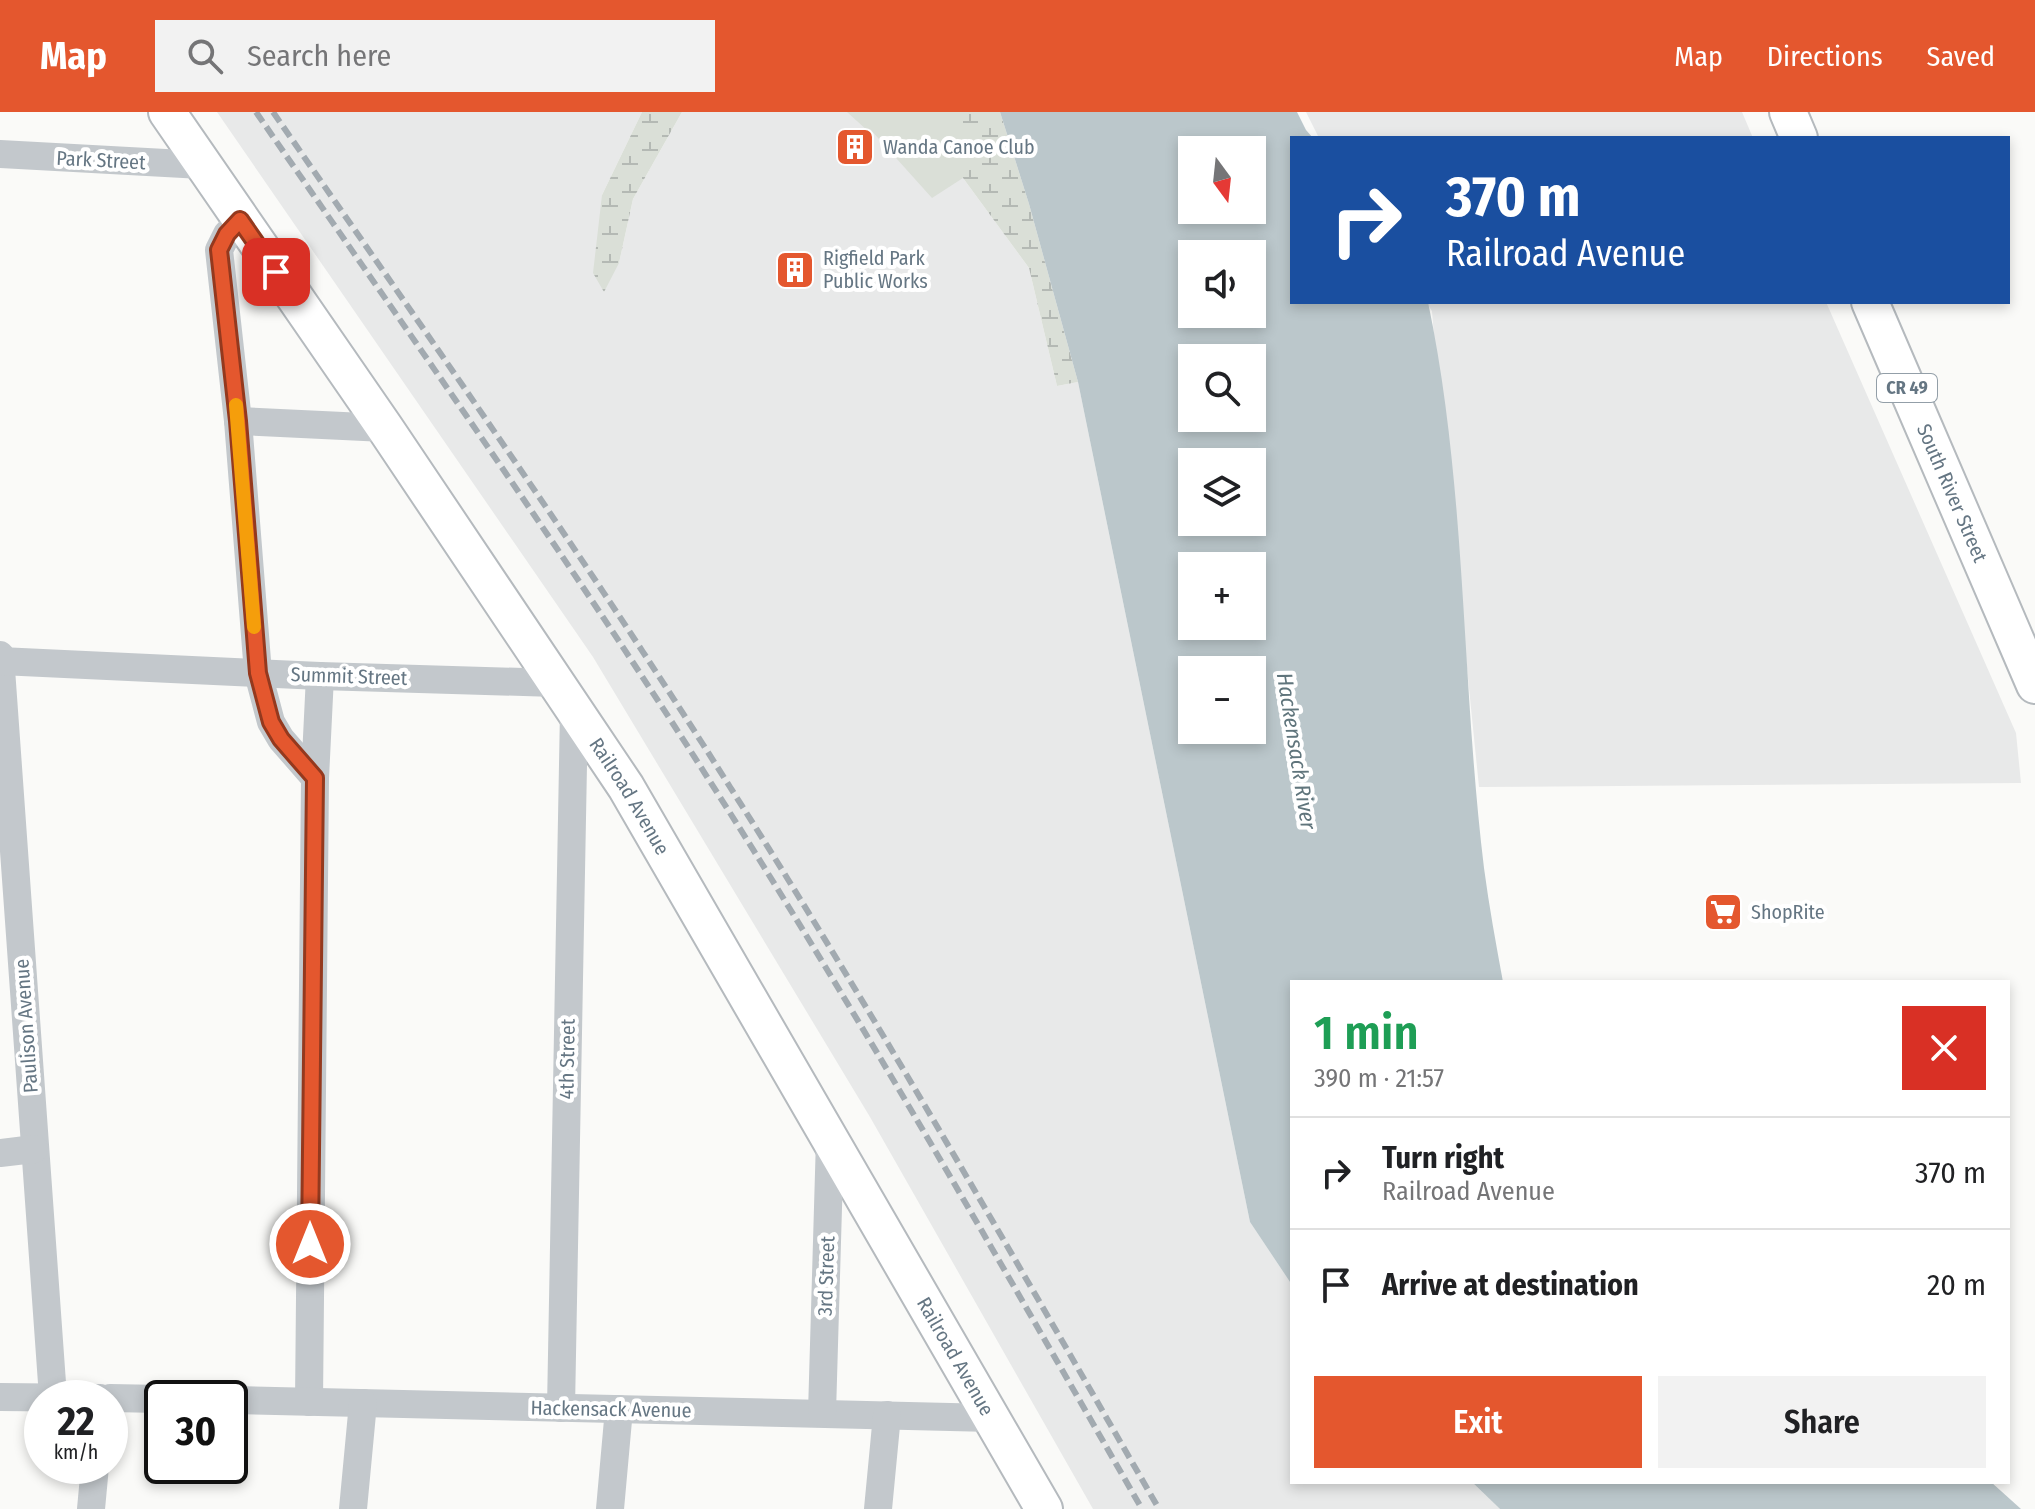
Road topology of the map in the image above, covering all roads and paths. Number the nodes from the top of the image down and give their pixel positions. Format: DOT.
graph roads {
  1 [pos="167,112"];
  2 [pos="1788,112"];
  3 [pos="1798,136"];
  4 [pos="0,154"];
  5 [pos="202,165"];
  6 [pos="240,220"];
  7 [pos="1871,304"];
  8 [pos="238,421"];
  9 [pos="385,428"];
  10 [pos="0,655"];
  11 [pos="0,661"];
  12 [pos="258,673"];
  13 [pos="320,676"];
  14 [pos="2035,685"];
  15 [pos="564,697"];
  16 [pos="315,778"];
  17 [pos="8,906"];
  18 [pos="830,1139"];
  19 [pos="34,1149"];
  20 [pos="0,1153"];
  21 [pos="52,1380"];
  22 [pos="0,1397"];
  23 [pos="24,1397"];
  24 [pos="248,1400"];
  25 [pos="309,1402"];
  26 [pos="363,1403"];
  27 [pos="561,1408"];
  28 [pos="619,1409"];
  29 [pos="822,1413"];
  30 [pos="887,1415"];
  31 [pos="992,1418"];
  32 [pos="93,1484"];
  33 [pos="91,1509"];
  34 [pos="353,1509"];
  35 [pos="610,1509"];
  36 [pos="878,1509"];
  37 [pos="1044,1509"];
  1 -- 5 [label="main road, Railroad Avenue"];
  2 -- 3 [label="main road"];
  4 -- 5 [label="street, Park Street"];
  5 -- 6 [label="main road, Railroad Avenue"];
  6 -- 8 [label="street"];
  6 -- 9 [label="main road, Railroad Avenue"];
  7 -- 14 [label="main road, South River Street / CR 49"];
  8 -- 9 [label="street"];
  8 -- 12 [label="street"];
  9 -- 15 [label="main road, Railroad Avenue"];
  10 -- 11 [label="street, Paulison Avenue"];
  11 -- 12 [label="street, Summit Street"];
  11 -- 17 [label="street, Paulison Avenue"];
  12 -- 13 [label="street, Summit Street"];
  12 -- 16 [label="street"];
  13 -- 15 [label="street, Summit Street"];
  13 -- 16 [label="street"];
  15 -- 18 [label="main road, Railroad Avenue"];
  15 -- 27 [label="street, 4th Street"];
  16 -- 25 [label="street"];
  17 -- 19 [label="street, Paulison Avenue"];
  18 -- 29 [label="street, 3rd Street"];
  18 -- 31 [label="main road, Railroad Avenue"];
  19 -- 20 [label="street"];
  19 -- 21 [label="street, Paulison Avenue"];
  22 -- 23 [label="street"];
  24 -- 25 [label="street, Hackensack Avenue"];
  25 -- 26 [label="street, Hackensack Avenue"];
  26 -- 27 [label="street, Hackensack Avenue"];
  26 -- 34 [label="street"];
  27 -- 28 [label="street, Hackensack Avenue"];
  28 -- 29 [label="street, Hackensack Avenue"];
  28 -- 35 [label="street"];
  29 -- 30 [label="street, Hackensack Avenue"];
  30 -- 31 [label="street, Hackensack Avenue"];
  30 -- 36 [label="street"];
  31 -- 37 [label="main road, Railroad Avenue"];
  32 -- 33 [label="street"];
}
